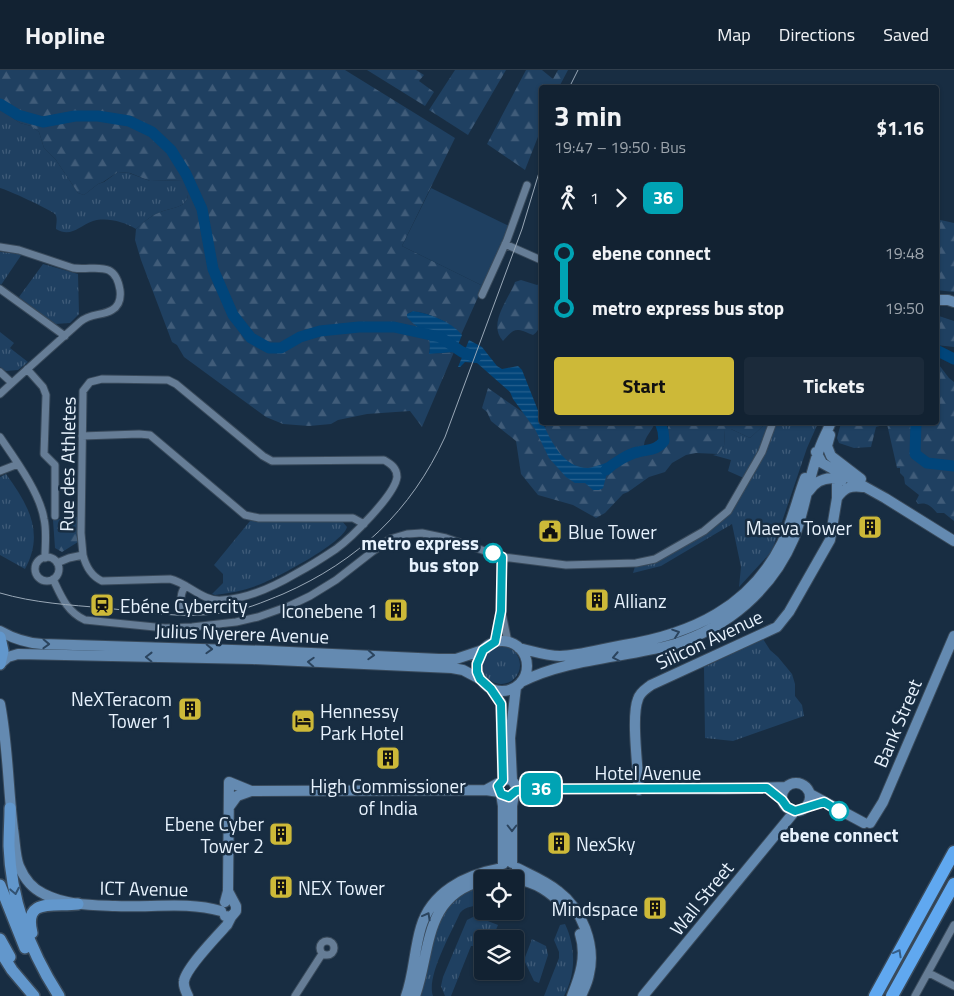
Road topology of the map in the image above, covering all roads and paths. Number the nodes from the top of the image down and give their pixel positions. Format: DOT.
graph roads {
  1 [pos="527,185"];
  2 [pos="505,244"];
  3 [pos="0,247"];
  4 [pos="539,259"];
  5 [pos="0,289"];
  6 [pos="482,296"];
  7 [pos="939,300"];
  8 [pos="954,302"];
  9 [pos="65,336"];
  10 [pos="27,369"];
  11 [pos="0,372"];
  12 [pos="12,382"];
  13 [pos="0,394"];
  14 [pos="772,425"];
  15 [pos="828,425"];
  16 [pos="829,425"];
  17 [pos="834,425"];
  18 [pos="82,436"];
  19 [pos="0,437"];
  20 [pos="815,448"];
  21 [pos="811,459"];
  22 [pos="18,464"];
  23 [pos="0,472"];
  24 [pos="838,479"];
  25 [pos="867,485"];
  26 [pos="806,495"];
  27 [pos="837,498"];
  28 [pos="55,516"];
  29 [pos="364,524"];
  30 [pos="954,535"];
  31 [pos="954,541"];
  32 [pos="83,555"];
  33 [pos="502,557"];
  34 [pos="46,558"];
  35 [pos="57,563"];
  36 [pos="53,579"];
  37 [pos="186,586"];
  38 [pos="181,608"];
  39 [pos="501,611"];
  40 [pos="0,631"];
  41 [pos="954,636"];
  42 [pos="0,637"];
  43 [pos="495,642"];
  44 [pos="508,642"];
  45 [pos="519,648"];
  46 [pos="483,650"];
  47 [pos="0,663"];
  48 [pos="480,679"];
  49 [pos="518,684"];
  50 [pos="491,689"];
  51 [pos="0,704"];
  52 [pos="508,787"];
  53 [pos="786,787"];
  54 [pos="767,788"];
  55 [pos="639,790"];
  56 [pos="251,791"];
  57 [pos="810,794"];
  58 [pos="824,802"];
  59 [pos="788,806"];
  60 [pos="807,806"];
  61 [pos="229,807"];
  62 [pos="10,808"];
  63 [pos="954,852"];
  64 [pos="509,870"];
  65 [pos="474,878"];
  66 [pos="524,878"];
  67 [pos="524,879"];
  68 [pos="954,884"];
  69 [pos="0,885"];
  70 [pos="474,885"];
  71 [pos="78,904"];
  72 [pos="226,908"];
  73 [pos="954,925"];
  74 [pos="0,939"];
  75 [pos="0,951"];
  76 [pos="322,954"];
  77 [pos="928,973"];
  78 [pos="48,980"];
  79 [pos="954,986"];
  80 [pos="30,991"];
  81 [pos="52,996"];
  82 [pos="59,996"];
  83 [pos="188,996"];
  84 [pos="296,996"];
  85 [pos="406,996"];
  86 [pos="414,996"];
  87 [pos="572,996"];
  88 [pos="581,996"];
  89 [pos="643,996"];
  90 [pos="875,996"];
  91 [pos="892,996"];
  92 [pos="915,996"];
  1 -- 2 [label="street"];
  2 -- 4 [label="street"];
  2 -- 6 [label="street"];
  3 -- 9 [label="street"];
  5 -- 9 [label="street"];
  7 -- 8 [label="street"];
  9 -- 10 [label="street"];
  10 -- 12 [label="street"];
  10 -- 28 [label="street"];
  11 -- 12 [label="street"];
  12 -- 13 [label="street"];
  14 -- 33 [label="street"];
  15 -- 20 [label="street"];
  16 -- 26 [label="street"];
  17 -- 25 [label="street"];
  18 -- 29 [label="street"];
  18 -- 29 [label="street, Rue des Athletes"];
  18 -- 32 [label="street, Rue des Athletes"];
  19 -- 22 [label="street"];
  20 -- 21 [label="street"];
  20 -- 25 [label="street"];
  21 -- 25 [label="street"];
  45 -- 21 [label="street, one-way"];
  22 -- 23 [label="street"];
  22 -- 34 [label="street"];
  24 -- 25 [label="street"];
  24 -- 26 [label="street"];
  24 -- 27 [label="street, Silicon Avenue"];
  25 -- 27 [label="street"];
  25 -- 30 [label="street"];
  25 -- 31 [label="street"];
  26 -- 49 [label="street, one-way"];
  27 -- 55 [label="street, Silicon Avenue"];
  29 -- 37 [label="street, Rue des Athletes"];
  32 -- 35 [label="street, Rue des Athletes"];
  32 -- 37 [label="street, Rue des Athletes"];
  33 -- 36 [label="street"];
  33 -- 39 [label="street"];
  34 -- 35 [label="street"];
  34 -- 36 [label="street"];
  35 -- 36 [label="street"];
  37 -- 38 [label="street"];
  39 -- 43 [label="street"];
  39 -- 44 [label="street"];
  40 -- 46 [label="street, Julius Nyerere Avenue, one-way"];
  41 -- 58 [label="street, Bank Street"];
  42 -- 47 [label="main road, Julius Nyerere Avenue"];
  43 -- 44 [label="street"];
  43 -- 46 [label="street"];
  44 -- 45 [label="street"];
  45 -- 49 [label="street"];
  46 -- 48 [label="street"];
  48 -- 47 [label="street, Julius Nyerere Avenue, one-way"];
  48 -- 50 [label="street"];
  49 -- 50 [label="street"];
  49 -- 52 [label="street"];
  50 -- 52 [label="street"];
  51 -- 62 [label="street, ICT Avenue"];
  52 -- 55 [label="street, Hotel Avenue"];
  52 -- 56 [label="street, Hotel Avenue"];
  52 -- 64 [label="street"];
  53 -- 54 [label="street, Hotel Avenue"];
  53 -- 57 [label="street"];
  53 -- 59 [label="street"];
  54 -- 55 [label="street, Hotel Avenue"];
  54 -- 59 [label="street"];
  56 -- 61 [label="street"];
  56 -- 61 [label="street, Hotel Avenue"];
  57 -- 58 [label="street"];
  57 -- 60 [label="street"];
  58 -- 60 [label="street"];
  59 -- 60 [label="street"];
  59 -- 89 [label="street, Wall Street"];
  61 -- 72 [label="street"];
  62 -- 71 [label="street, ICT Avenue"];
  62 -- 78 [label="main road, one-way"];
  90 -- 63 [label="highway, one-way"];
  85 -- 65 [label="street, one-way"];
  66 -- 88 [label="street"];
  67 -- 87 [label="street"];
  68 -- 91 [label="highway"];
  69 -- 81 [label="main road"];
  70 -- 86 [label="street"];
  71 -- 72 [label="street, ICT Avenue"];
  71 -- 78 [label="main road"];
  72 -- 83 [label="street"];
  73 -- 77 [label="street"];
  74 -- 80 [label="main road"];
  75 -- 80 [label="main road"];
  76 -- 84 [label="street"];
  77 -- 79 [label="street"];
  77 -- 92 [label="street"];
  78 -- 82 [label="main road"];
}
